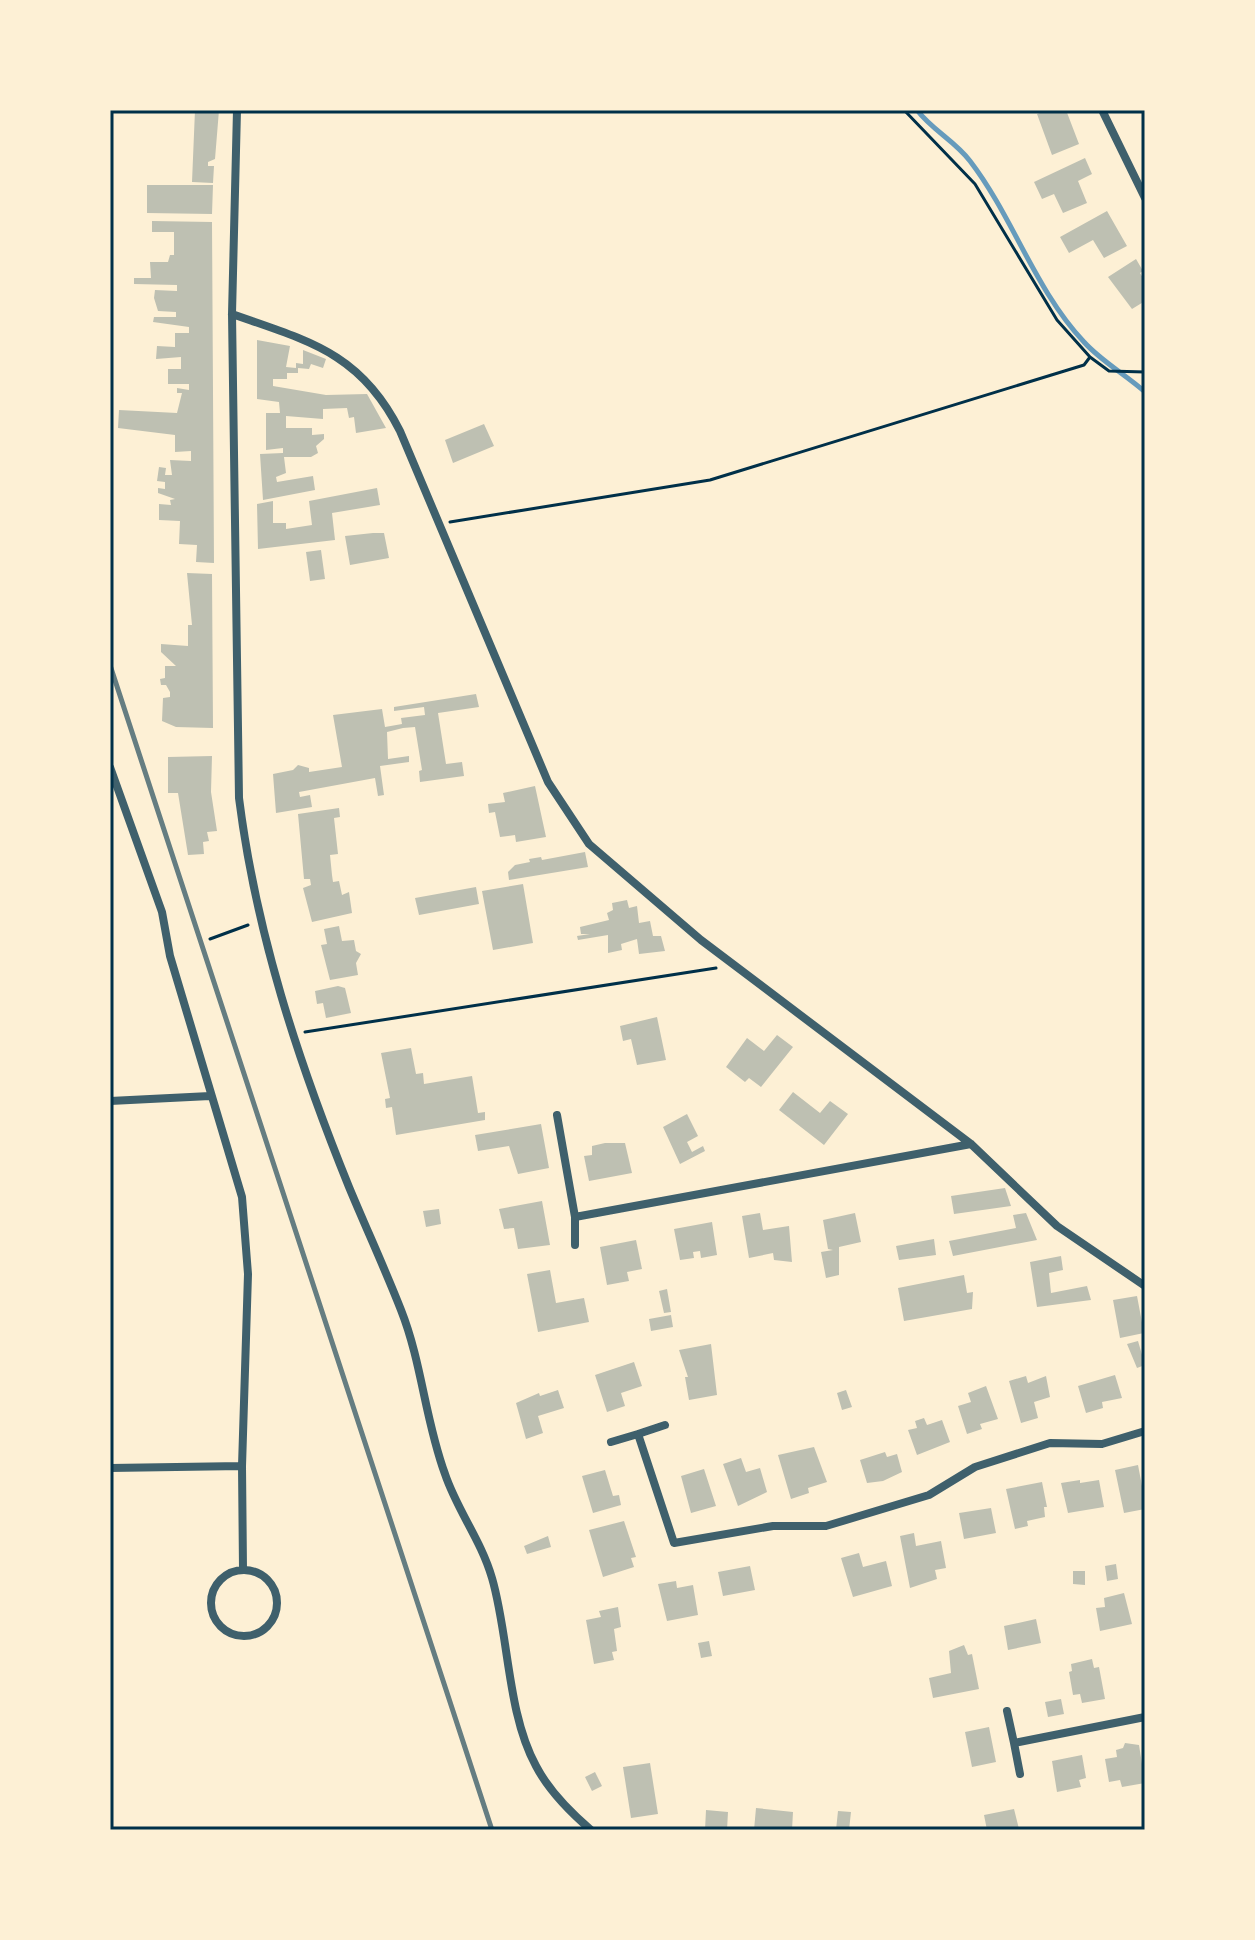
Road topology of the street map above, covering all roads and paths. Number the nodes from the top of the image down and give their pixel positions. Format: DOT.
graph roads {
  1 [pos="237,110"];
  2 [pos="904,110"];
  3 [pos="1102,110"];
  4 [pos="1145,198"];
  5 [pos="232,314"];
  6 [pos="1090,357"];
  7 [pos="1145,372"];
  8 [pos="438,524"];
  9 [pos="110,767"];
  10 [pos="260,921"];
  11 [pos="210,939"];
  12 [pos="731,962"];
  13 [pos="294,1033"];
  14 [pos="210,1096"];
  15 [pos="110,1101"];
  16 [pos="557,1115"];
  17 [pos="971,1144"];
  18 [pos="575,1217"];
  19 [pos="575,1245"];
  20 [pos="1145,1286"];
  21 [pos="665,1425"];
  22 [pos="1145,1431"];
  23 [pos="638,1434"];
  24 [pos="611,1442"];
  25 [pos="242,1466"];
  26 [pos="110,1468"];
  27 [pos="243,1569"];
  28 [pos="1007,1711"];
  29 [pos="1145,1717"];
  30 [pos="1014,1743"];
  31 [pos="1020,1774"];
  32 [pos="591,1830"];
  1 -- 5 [label="street"];
  2 -- 6 [label="path"];
  3 -- 4 [label="street"];
  5 -- 8 [label="street"];
  5 -- 10 [label="street"];
  6 -- 7 [label="path"];
  6 -- 8 [label="path"];
  8 -- 12 [label="street"];
  9 -- 14 [label="street"];
  10 -- 11 [label="path"];
  10 -- 13 [label="street"];
  12 -- 13 [label="path"];
  12 -- 17 [label="street"];
  13 -- 32 [label="street"];
  14 -- 15 [label="street"];
  14 -- 25 [label="street"];
  16 -- 18 [label="street"];
  17 -- 18 [label="street"];
  17 -- 20 [label="street"];
  18 -- 19 [label="street"];
  21 -- 23 [label="street"];
  22 -- 23 [label="street"];
  23 -- 24 [label="street"];
  25 -- 26 [label="street"];
  25 -- 27 [label="street"];
  27 -- 27 [label="street"];
  28 -- 30 [label="street"];
  29 -- 30 [label="street"];
  30 -- 31 [label="street"];
}
